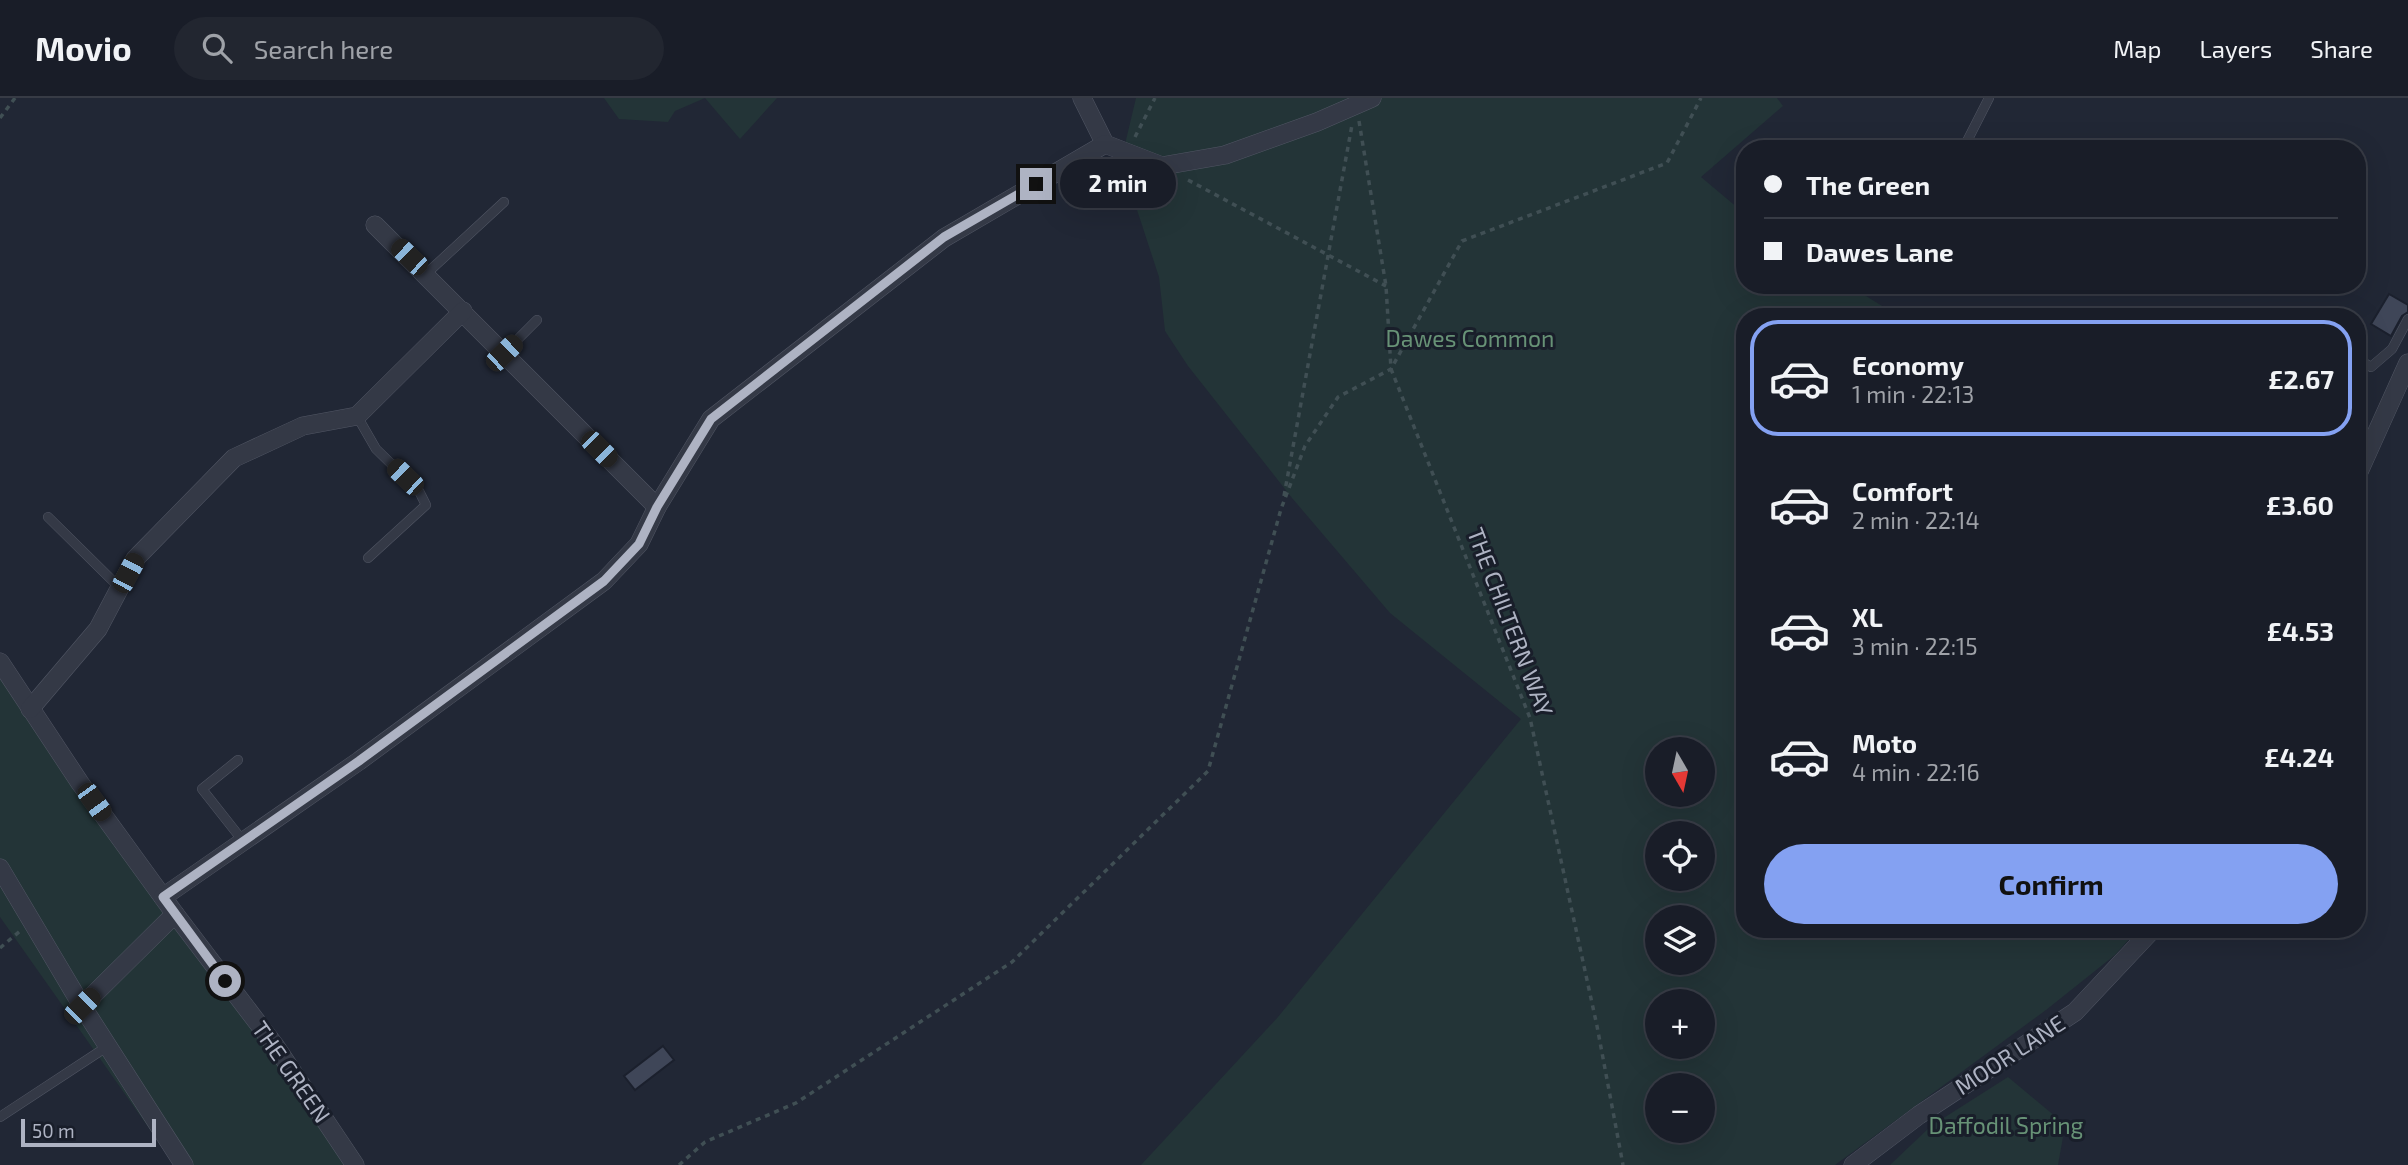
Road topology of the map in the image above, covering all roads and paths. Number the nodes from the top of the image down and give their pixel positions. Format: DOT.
graph roads {
  1 [pos="15,98"];
  2 [pos="1082,98"];
  3 [pos="1154,98"];
  4 [pos="1701,98"];
  5 [pos="1989,98"];
  6 [pos="1364,102"];
  7 [pos="0,118"];
  8 [pos="1968,140"];
  9 [pos="1105,144"];
  10 [pos="1127,152"];
  11 [pos="1163,166"];
  12 [pos="504,202"];
  13 [pos="375,225"];
  14 [pos="1328,255"];
  15 [pos="426,274"];
  16 [pos="1387,286"];
  17 [pos="463,311"];
  18 [pos="2408,319"];
  19 [pos="537,320"];
  20 [pos="504,353"];
  21 [pos="2408,363"];
  22 [pos="2366,364"];
  23 [pos="1391,369"];
  24 [pos="356,416"];
  25 [pos="2366,456"];
  26 [pos="657,507"];
  27 [pos="1281,509"];
  28 [pos="48,517"];
  29 [pos="368,558"];
  30 [pos="120,588"];
  31 [pos="0,662"];
  32 [pos="30,709"];
  33 [pos="238,760"];
  34 [pos="243,841"];
  35 [pos="0,868"];
  36 [pos="163,897"];
  37 [pos="175,914"];
  38 [pos="32,921"];
  39 [pos="2145,938"];
  40 [pos="0,948"];
  41 [pos="82,1006"];
  42 [pos="108,1046"];
  43 [pos="0,1117"];
  44 [pos="184,1165"];
  45 [pos="355,1165"];
  46 [pos="679,1165"];
  47 [pos="1623,1165"];
  48 [pos="1853,1165"];
  1 -- 7 [label="path"];
  2 -- 9 [label="street"];
  3 -- 10 [label="path"];
  4 -- 23 [label="path"];
  5 -- 8 [label="lane"];
  6 -- 11 [label="street"];
  6 -- 14 [label="path"];
  6 -- 16 [label="path, THE CHILTERN WAY"];
  9 -- 10 [label="street"];
  9 -- 26 [label="street"];
  10 -- 11 [label="street"];
  11 -- 14 [label="path"];
  12 -- 15 [label="lane"];
  13 -- 15 [label="street"];
  14 -- 16 [label="path"];
  14 -- 27 [label="path"];
  15 -- 17 [label="street"];
  16 -- 23 [label="path, THE CHILTERN WAY"];
  17 -- 20 [label="street"];
  17 -- 24 [label="street"];
  18 -- 22 [label="lane"];
  19 -- 20 [label="lane"];
  20 -- 26 [label="street"];
  21 -- 25 [label="street"];
  23 -- 27 [label="path"];
  23 -- 47 [label="path, THE CHILTERN WAY"];
  24 -- 29 [label="lane"];
  24 -- 30 [label="street"];
  26 -- 34 [label="street"];
  27 -- 46 [label="path"];
  28 -- 30 [label="lane"];
  30 -- 32 [label="street"];
  31 -- 32 [label="street, THE GREEN"];
  32 -- 36 [label="street, THE GREEN"];
  33 -- 34 [label="lane"];
  34 -- 36 [label="street"];
  35 -- 38 [label="street"];
  36 -- 37 [label="street, THE GREEN"];
  37 -- 41 [label="street"];
  37 -- 45 [label="street, THE GREEN"];
  38 -- 40 [label="path"];
  38 -- 41 [label="street"];
  39 -- 48 [label="street, MOOR LANE"];
  41 -- 42 [label="street"];
  42 -- 43 [label="lane"];
  42 -- 44 [label="street"];
}
